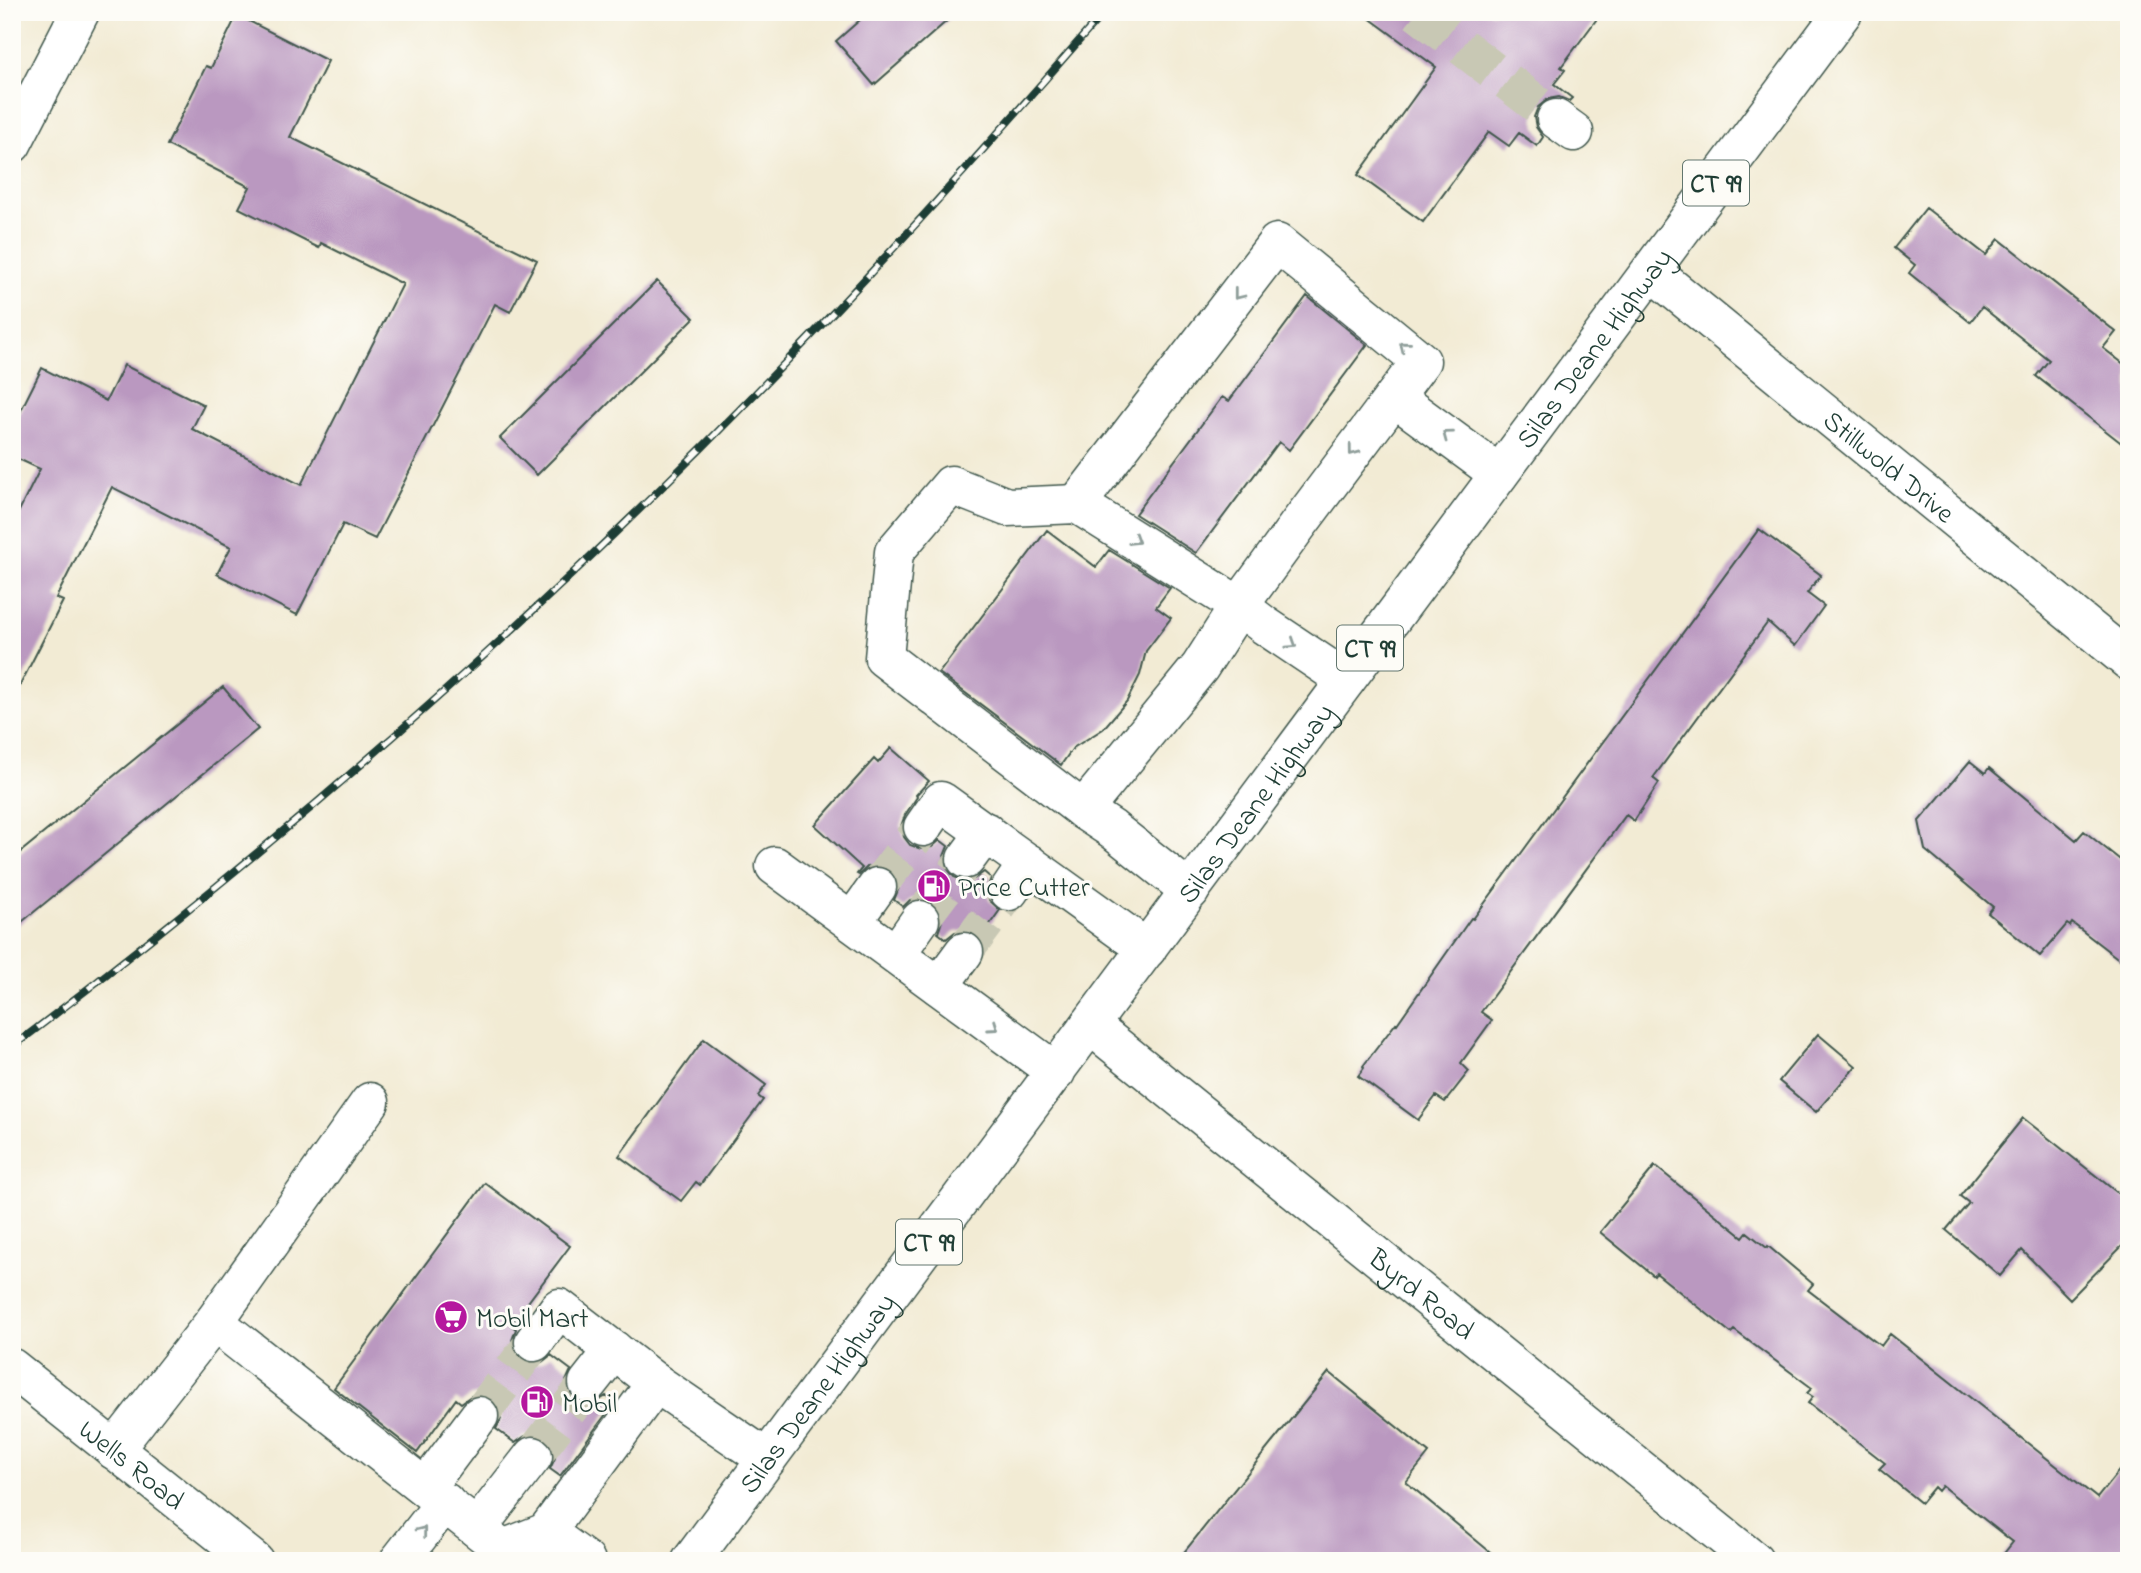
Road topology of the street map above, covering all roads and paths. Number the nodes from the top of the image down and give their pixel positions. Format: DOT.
graph roads {
  1 [pos="80,12"];
  2 [pos="1843,12"];
  3 [pos="12,144"];
  4 [pos="1651,271"];
  5 [pos="1394,397"];
  6 [pos="1499,474"];
  7 [pos="1077,504"];
  8 [pos="1239,606"];
  9 [pos="2129,661"];
  10 [pos="1346,680"];
  11 [pos="1083,810"];
  12 [pos="923,827"];
  13 [pos="775,866"];
  14 [pos="877,887"];
  15 [pos="1190,891"];
  16 [pos="920,920"];
  17 [pos="852,922"];
  18 [pos="1147,949"];
  19 [pos="964,953"];
  20 [pos="895,954"];
  21 [pos="939,986"];
  22 [pos="1090,1026"];
  23 [pos="1056,1072"];
  24 [pos="370,1102"];
  25 [pos="214,1322"];
  26 [pos="534,1342"];
  27 [pos="614,1350"];
  28 [pos="12,1368"];
  29 [pos="588,1383"];
  30 [pos="656,1383"];
  31 [pos="479,1416"];
  32 [pos="114,1450"];
  33 [pos="533,1457"];
  34 [pos="767,1459"];
  35 [pos="435,1494"];
  36 [pos="477,1528"];
  37 [pos="546,1532"];
  38 [pos="254,1561"];
  39 [pos="400,1561"];
  40 [pos="586,1561"];
  41 [pos="691,1561"];
  42 [pos="1754,1561"];
  1 -- 3 [label="main road"];
  2 -- 4 [label="main road, Silas Deane Highway / CT 99"];
  4 -- 6 [label="main road, Silas Deane Highway / CT 99"];
  4 -- 9 [label="main road, Stillwold Drive"];
  6 -- 5 [label="main road, one-way"];
  5 -- 7 [label="main road, one-way"];
  5 -- 8 [label="main road, one-way"];
  6 -- 10 [label="main road, Silas Deane Highway / CT 99"];
  7 -- 8 [label="main road, one-way"];
  7 -- 11 [label="main road"];
  8 -- 10 [label="main road, one-way"];
  8 -- 11 [label="main road"];
  10 -- 15 [label="main road, Silas Deane Highway / CT 99"];
  11 -- 15 [label="main road"];
  12 -- 18 [label="main road"];
  13 -- 17 [label="main road"];
  14 -- 17 [label="main road"];
  15 -- 18 [label="main road, Silas Deane Highway / CT 99"];
  16 -- 20 [label="main road"];
  17 -- 20 [label="main road"];
  18 -- 22 [label="main road, Silas Deane Highway / CT 99"];
  19 -- 21 [label="main road"];
  20 -- 21 [label="main road"];
  21 -- 23 [label="main road, one-way"];
  22 -- 23 [label="main road, Silas Deane Highway / CT 99"];
  22 -- 42 [label="main road, Byrd Road"];
  23 -- 34 [label="main road, Silas Deane Highway / CT 99"];
  24 -- 25 [label="main road"];
  25 -- 32 [label="main road"];
  25 -- 35 [label="main road"];
  26 -- 27 [label="main road"];
  27 -- 29 [label="main road"];
  27 -- 30 [label="main road"];
  28 -- 32 [label="main road, Wells Road"];
  30 -- 34 [label="main road"];
  30 -- 37 [label="main road"];
  31 -- 35 [label="main road"];
  32 -- 38 [label="main road, Wells Road"];
  33 -- 36 [label="main road"];
  34 -- 41 [label="main road, Silas Deane Highway / CT 99"];
  35 -- 36 [label="main road"];
  39 -- 35 [label="main road, one-way"];
  36 -- 37 [label="main road"];
  37 -- 40 [label="main road"];
}
